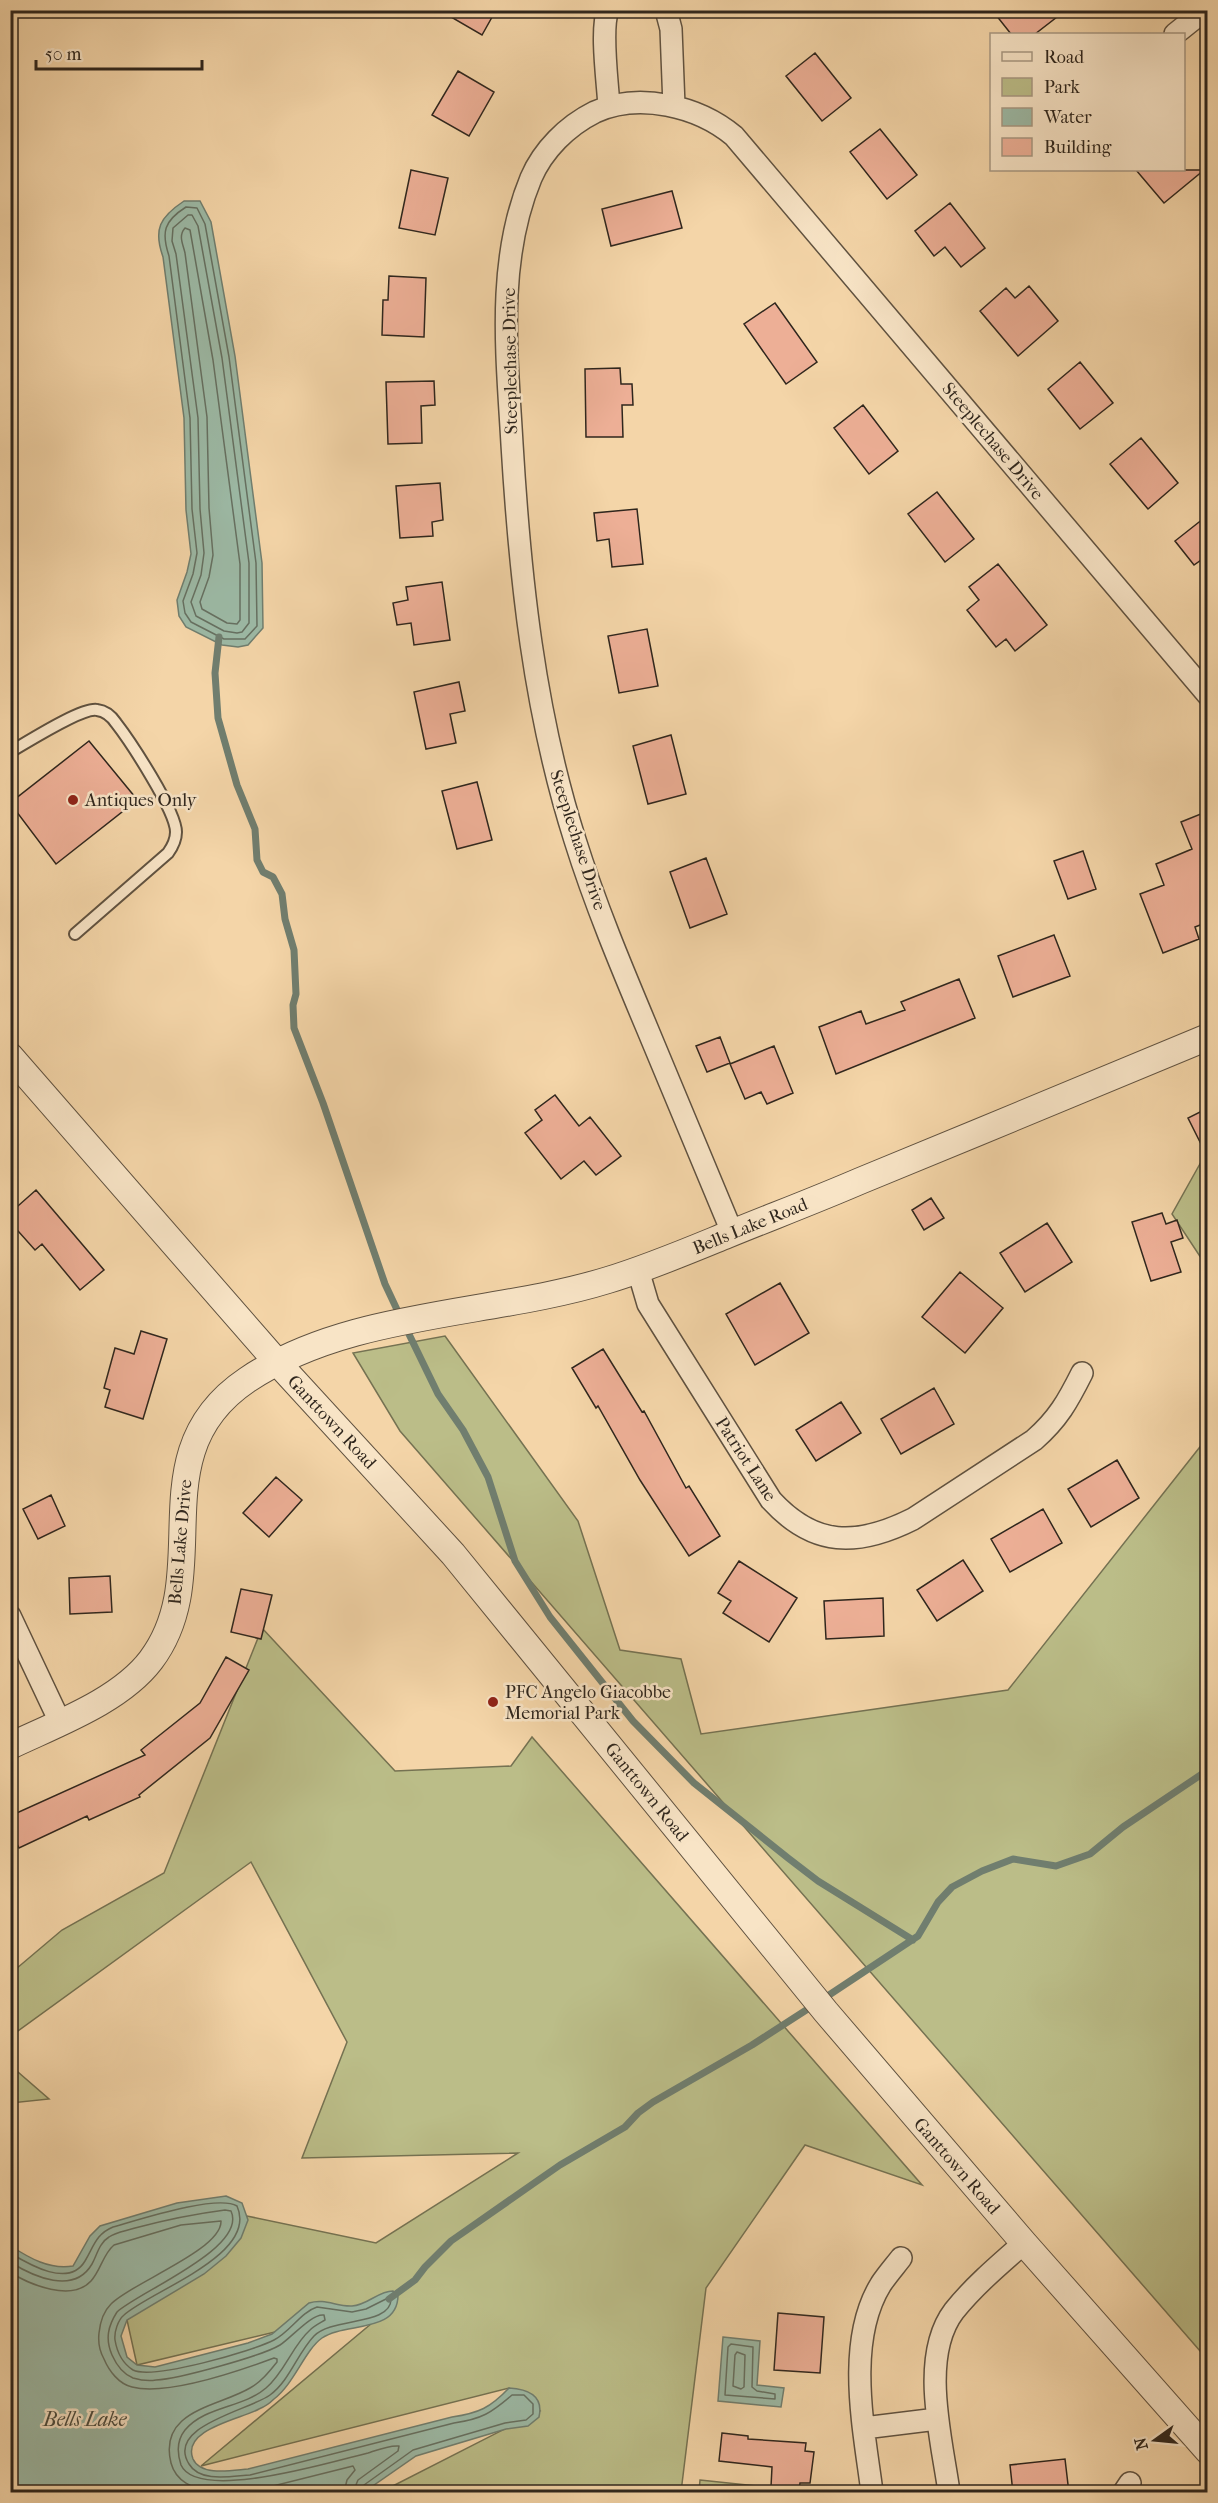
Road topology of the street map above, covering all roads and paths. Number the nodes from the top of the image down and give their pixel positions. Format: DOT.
graph roads {
  1 [pos="608,10"];
  2 [pos="666,10"];
  3 [pos="1205,10"];
  4 [pos="1176,33"];
  5 [pos="674,106"];
  6 [pos="609,107"];
  7 [pos="1208,695"];
  8 [pos="10,752"];
  9 [pos="75,934"];
  10 [pos="1208,1037"];
  11 [pos="10,1056"];
  12 [pos="732,1232"];
  13 [pos="638,1270"];
  14 [pos="276,1362"];
  15 [pos="1082,1372"];
  16 [pos="10,1616"];
  17 [pos="60,1722"];
  18 [pos="10,1746"];
  19 [pos="1024,2243"];
  20 [pos="901,2258"];
  21 [pos="937,2419"];
  22 [pos="864,2428"];
  23 [pos="1208,2451"];
  24 [pos="872,2493"];
  25 [pos="950,2493"];
  1 -- 6 [label="street"];
  2 -- 5 [label="street"];
  3 -- 4 [label="street"];
  5 -- 6 [label="street, Steeplechase Drive"];
  5 -- 7 [label="street, Steeplechase Drive"];
  6 -- 12 [label="street, Steeplechase Drive"];
  8 -- 9 [label="lane"];
  10 -- 12 [label="street, Bells Lake Road"];
  11 -- 14 [label="street, Ganttown Road"];
  12 -- 13 [label="street, Bells Lake Road"];
  13 -- 14 [label="street, Bells Lake Road"];
  13 -- 15 [label="street, Patriot Lane"];
  14 -- 17 [label="street, Bells Lake Drive"];
  14 -- 19 [label="street, Ganttown Road"];
  16 -- 17 [label="street"];
  17 -- 18 [label="street, Bells Lake Drive"];
  19 -- 21 [label="street"];
  19 -- 23 [label="street, Ganttown Road"];
  20 -- 22 [label="street"];
  21 -- 22 [label="street"];
  21 -- 25 [label="street"];
  22 -- 24 [label="street"];
}
